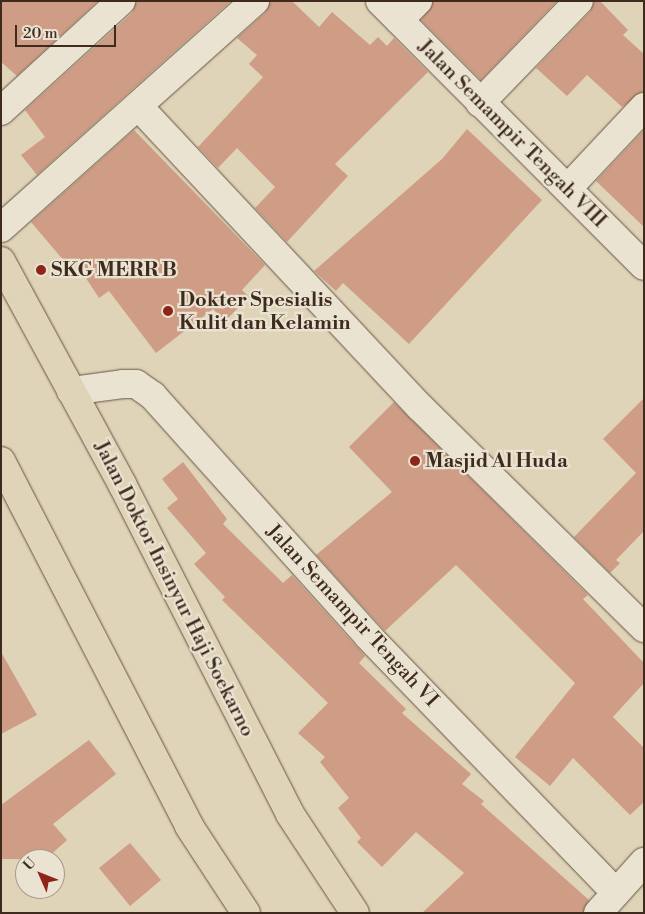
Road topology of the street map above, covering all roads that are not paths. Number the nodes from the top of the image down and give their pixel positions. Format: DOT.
graph roads {
  1 [pos="121,1"];
  2 [pos="255,1"];
  3 [pos="579,1"];
  4 [pos="399,7"];
  5 [pos="480,103"];
  6 [pos="138,107"];
  7 [pos="644,107"];
  8 [pos="1,110"];
  9 [pos="568,188"];
  10 [pos="1,228"];
  11 [pos="1,261"];
  12 [pos="644,266"];
  13 [pos="71,391"];
  14 [pos="1,461"];
  15 [pos="644,628"];
  16 [pos="644,862"];
  17 [pos="607,903"];
  18 [pos="246,913"];
  19 [pos="355,913"];
  1 -- 8 [label="street"];
  2 -- 6 [label="street"];
  3 -- 5 [label="street"];
  4 -- 5 [label="street, Jalan Semampir Tengah VIII"];
  5 -- 9 [label="street, Jalan Semampir Tengah VIII"];
  6 -- 10 [label="street"];
  6 -- 15 [label="street"];
  7 -- 9 [label="street"];
  9 -- 12 [label="street, Jalan Semampir Tengah VIII"];
  11 -- 13 [label="main road, Jalan Doktor Insinyur Haji Soekarno"];
  13 -- 17 [label="street, Jalan Semampir Tengah VI"];
  13 -- 19 [label="main road, Jalan Doktor Insinyur Haji Soekarno"];
  14 -- 18 [label="main road"];
  16 -- 17 [label="street"];
}
